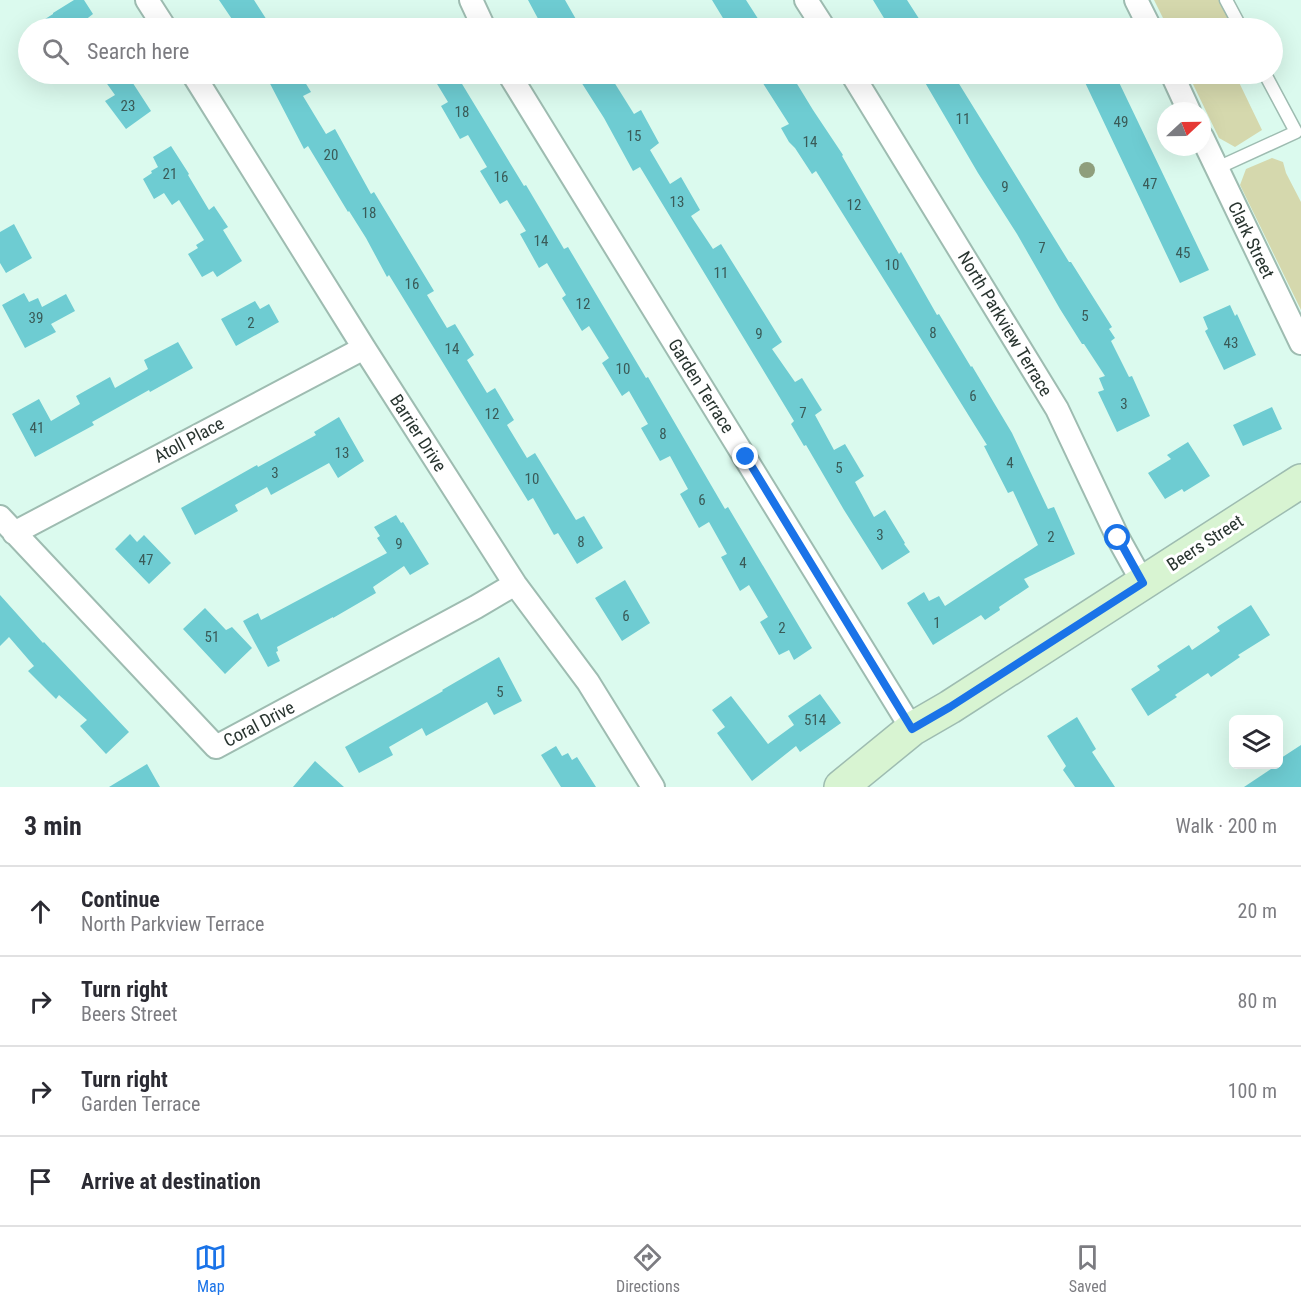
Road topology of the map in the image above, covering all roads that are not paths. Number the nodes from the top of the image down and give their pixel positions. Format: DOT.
graph roads {
  1 [pos="147,0"];
  2 [pos="471,0"];
  3 [pos="806,0"];
  4 [pos="1136,0"];
  5 [pos="1226,0"];
  6 [pos="159,18"];
  7 [pos="479,18"];
  8 [pos="818,18"];
  9 [pos="1145,18"];
  10 [pos="1236,18"];
  11 [pos="199,84"];
  12 [pos="515,84"];
  13 [pos="858,84"];
  14 [pos="1177,84"];
  15 [pos="1271,84"];
  16 [pos="1186,102"];
  17 [pos="1299,135"];
  18 [pos="1211,156"];
  19 [pos="1218,170"];
  20 [pos="1301,343"];
  21 [pos="364,348"];
  22 [pos="1301,481"];
  23 [pos="7,525"];
  24 [pos="1143,583"];
  25 [pos="515,584"];
  26 [pos="912,729"];
  27 [pos="653,787"];
  28 [pos="841,787"];
  1 -- 6 [label="street"];
  2 -- 7 [label="street"];
  3 -- 8 [label="street"];
  4 -- 9 [label="street"];
  5 -- 10 [label="lane"];
  11 -- 21 [label="street, Barrier Drive"];
  12 -- 26 [label="street, Garden Terrace"];
  13 -- 24 [label="street, North Parkview Terrace"];
  14 -- 16 [label="street"];
  15 -- 17 [label="lane"];
  17 -- 19 [label="lane"];
  18 -- 19 [label="street, Clark Street"];
  19 -- 20 [label="street, Clark Street"];
  21 -- 23 [label="street, Atoll Place"];
  21 -- 25 [label="street, Barrier Drive"];
  22 -- 24 [label="street, Beers Street"];
  23 -- 25 [label="street, Coral Drive"];
  24 -- 26 [label="street, Beers Street"];
  25 -- 27 [label="street, Barrier Drive"];
  26 -- 28 [label="street, Beers Street"];
}
